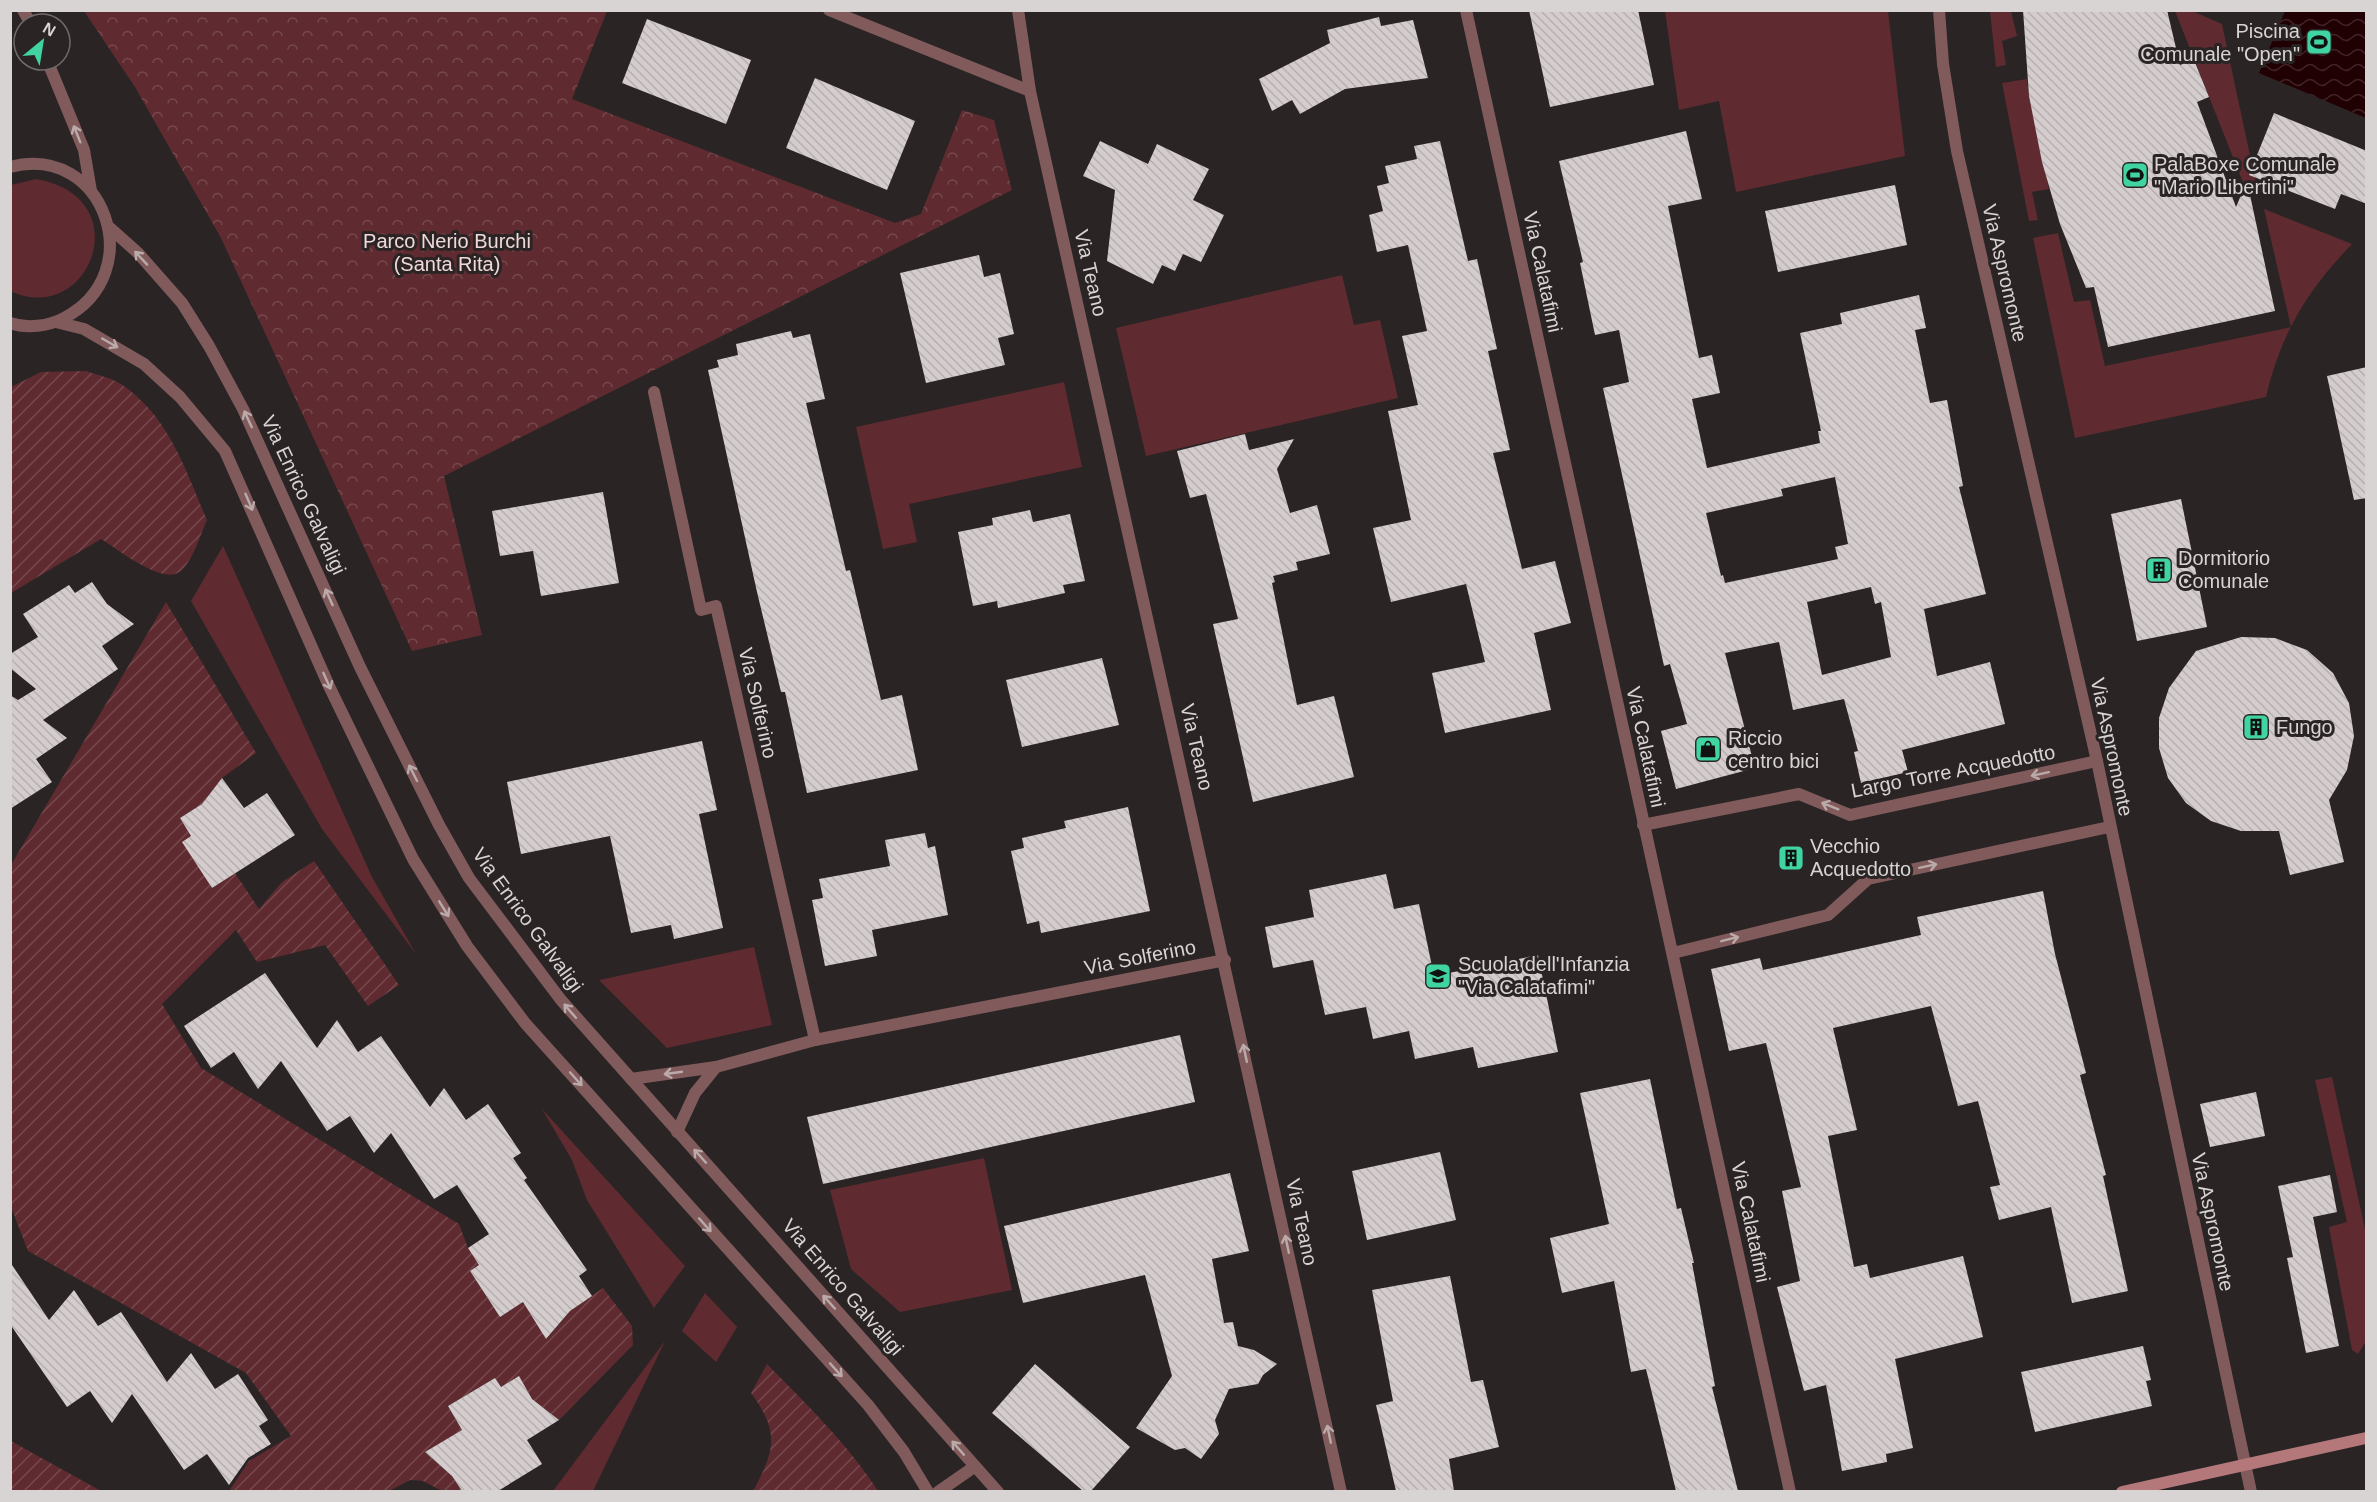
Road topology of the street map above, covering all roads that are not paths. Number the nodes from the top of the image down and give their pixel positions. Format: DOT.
graph roads {
  1 [pos="829,10"];
  2 [pos="1018,10"];
  3 [pos="1466,10"];
  4 [pos="1939,10"];
  5 [pos="52,72"];
  6 [pos="1030,91"];
  7 [pos="10,167"];
  8 [pos="92,191"];
  9 [pos="110,228"];
  10 [pos="56,322"];
  11 [pos="12,325"];
  12 [pos="654,392"];
  13 [pos="2097,761"];
  14 [pos="1643,825"];
  15 [pos="2109,827"];
  16 [pos="1673,953"];
  17 [pos="1225,960"];
  18 [pos="815,1040"];
  19 [pos="716,1067"];
  20 [pos="631,1079"];
  21 [pos="677,1132"];
  22 [pos="2367,1438"];
  23 [pos="2245,1466"];
  24 [pos="974,1467"];
  25 [pos="927,1491"];
  26 [pos="938,1491"];
  27 [pos="998,1491"];
  28 [pos="1341,1491"];
  29 [pos="1790,1491"];
  30 [pos="2122,1491"];
  31 [pos="2251,1491"];
  1 -- 6 [label="street"];
  2 -- 6 [label="street, Via Teano"];
  3 -- 14 [label="street, Via Calatafimi"];
  4 -- 13 [label="street, Via Aspromonte"];
  8 -- 5 [label="street, Via Enrico Galvaligi, one-way"];
  6 -- 17 [label="street, Via Teano"];
  7 -- 8 [label="street, Via Enrico Galvaligi"];
  8 -- 9 [label="street, Via Enrico Galvaligi"];
  9 -- 10 [label="street, Via Enrico Galvaligi"];
  20 -- 9 [label="street, Via Enrico Galvaligi, one-way"];
  10 -- 11 [label="street, Via Enrico Galvaligi"];
  10 -- 25 [label="street, Via Enrico Galvaligi, one-way"];
  12 -- 18 [label="street, Via Solferino"];
  13 -- 14 [label="street, Largo Torre Acquedotto, one-way"];
  13 -- 15 [label="street, Via Aspromonte"];
  14 -- 16 [label="street, Via Calatafimi"];
  16 -- 15 [label="street, one-way"];
  15 -- 23 [label="street, Via Aspromonte"];
  16 -- 29 [label="street, Via Calatafimi"];
  17 -- 18 [label="street, Via Solferino"];
  28 -- 17 [label="street, Via Teano, one-way"];
  18 -- 19 [label="street, Via Solferino"];
  19 -- 20 [label="street, Via Solferino, one-way"];
  19 -- 21 [label="street"];
  20 -- 21 [label="street, Via Enrico Galvaligi"];
  24 -- 21 [label="street, Via Enrico Galvaligi, one-way"];
  22 -- 23 [label="main road"];
  23 -- 30 [label="main road"];
  23 -- 31 [label="street, Via Aspromonte"];
  24 -- 26 [label="street"];
  24 -- 27 [label="street, Via Enrico Galvaligi"];
}
